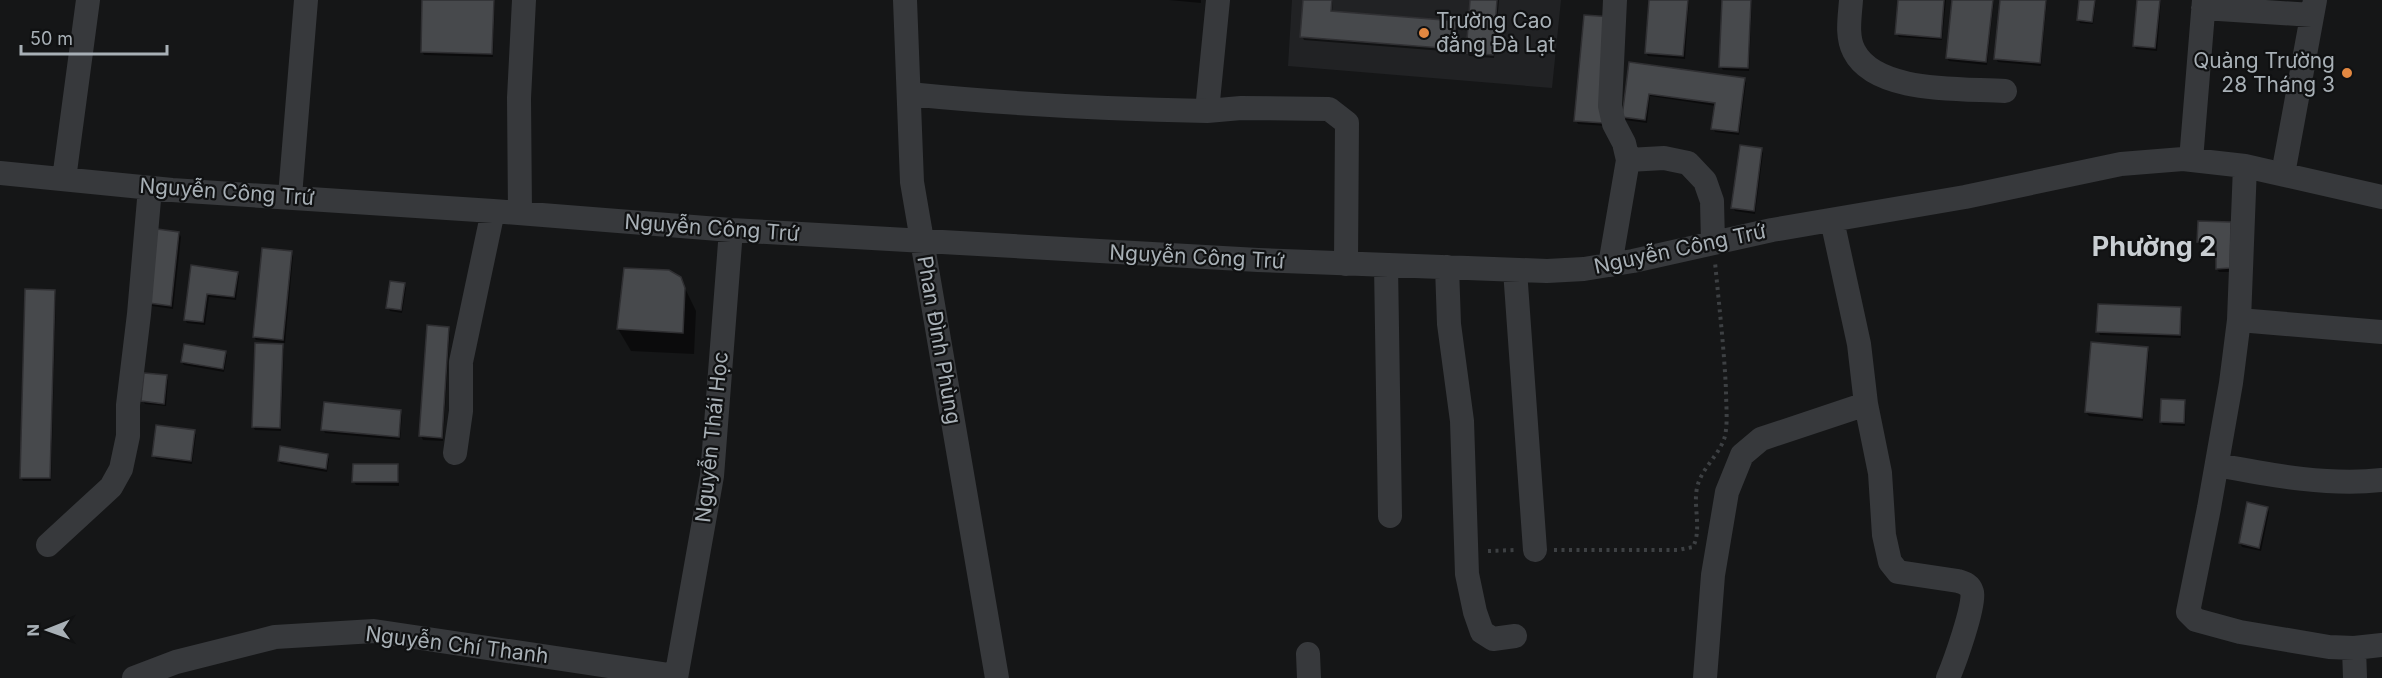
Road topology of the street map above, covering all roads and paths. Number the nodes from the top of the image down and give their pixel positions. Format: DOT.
graph roads {
  1 [pos="88,0"];
  2 [pos="306,0"];
  3 [pos="524,0"];
  4 [pos="905,0"];
  5 [pos="1218,0"];
  6 [pos="1615,0"];
  7 [pos="1851,0"];
  8 [pos="2204,4"];
  9 [pos="2283,6"];
  10 [pos="2314,7"];
  11 [pos="2005,91"];
  12 [pos="909,94"];
  13 [pos="1207,111"];
  14 [pos="1628,159"];
  15 [pos="2191,160"];
  16 [pos="2245,166"];
  17 [pos="0,173"];
  18 [pos="2283,174"];
  19 [pos="64,179"];
  20 [pos="150,188"];
  21 [pos="290,196"];
  22 [pos="2382,197"];
  23 [pos="493,211"];
  24 [pos="520,213"];
  25 [pos="1832,220"];
  26 [pos="731,230"];
  27 [pos="922,242"];
  28 [pos="1713,243"];
  29 [pos="1346,264"];
  30 [pos="1386,265"];
  31 [pos="1610,265"];
  32 [pos="1447,267"];
  33 [pos="1515,270"];
  34 [pos="2240,321"];
  35 [pos="2382,332"];
  36 [pos="1866,404"];
  37 [pos="455,453"];
  38 [pos="2217,465"];
  39 [pos="2382,480"];
  40 [pos="1390,516"];
  41 [pos="48,545"];
  42 [pos="1535,550"];
  43 [pos="1467,551"];
  44 [pos="1515,636"];
  45 [pos="2382,645"];
  46 [pos="2354,648"];
  47 [pos="676,677"];
  48 [pos="134,678"];
  49 [pos="997,678"];
  50 [pos="1705,678"];
  51 [pos="1948,678"];
  52 [pos="2355,678"];
  1 -- 19 [label="street"];
  2 -- 21 [label="street"];
  3 -- 24 [label="street"];
  4 -- 12 [label="street, Phan Đình Phùng"];
  5 -- 13 [label="street"];
  6 -- 14 [label="street"];
  7 -- 11 [label="street"];
  8 -- 9 [label="street"];
  8 -- 15 [label="street"];
  9 -- 10 [label="street"];
  10 -- 18 [label="street"];
  12 -- 13 [label="street"];
  12 -- 27 [label="street, Phan Đình Phùng"];
  13 -- 29 [label="street"];
  14 -- 28 [label="street"];
  14 -- 31 [label="street"];
  15 -- 16 [label="street, Nguyễn Công Trứ"];
  15 -- 25 [label="street, Nguyễn Công Trứ"];
  16 -- 18 [label="street, Nguyễn Công Trứ"];
  16 -- 34 [label="street"];
  17 -- 19 [label="street, Nguyễn Công Trứ"];
  18 -- 22 [label="street, Nguyễn Công Trứ"];
  19 -- 20 [label="street, Nguyễn Công Trứ"];
  20 -- 21 [label="street, Nguyễn Công Trứ"];
  20 -- 41 [label="street"];
  21 -- 23 [label="street, Nguyễn Công Trứ"];
  23 -- 24 [label="street, Nguyễn Công Trứ"];
  23 -- 37 [label="street"];
  24 -- 26 [label="street, Nguyễn Công Trứ"];
  25 -- 28 [label="street, Nguyễn Công Trứ"];
  25 -- 36 [label="street"];
  26 -- 27 [label="street, Nguyễn Công Trứ"];
  26 -- 47 [label="street, Nguyễn Thái Học"];
  27 -- 29 [label="street, Nguyễn Công Trứ"];
  27 -- 49 [label="street, Phan Đình Phùng"];
  28 -- 31 [label="street, Nguyễn Công Trứ"];
  28 -- 42 [label="path"];
  29 -- 30 [label="street, Nguyễn Công Trứ"];
  30 -- 32 [label="street, Nguyễn Công Trứ"];
  30 -- 40 [label="street"];
  31 -- 33 [label="street, Nguyễn Công Trứ"];
  32 -- 33 [label="street, Nguyễn Công Trứ"];
  32 -- 43 [label="street"];
  33 -- 42 [label="street"];
  34 -- 35 [label="street"];
  34 -- 38 [label="street"];
  36 -- 50 [label="street"];
  36 -- 51 [label="street"];
  38 -- 39 [label="street"];
  38 -- 46 [label="street"];
  42 -- 43 [label="path"];
  43 -- 44 [label="street"];
  45 -- 46 [label="street"];
  46 -- 52 [label="street"];
  47 -- 48 [label="street, Nguyễn Chí Thanh"];
}
